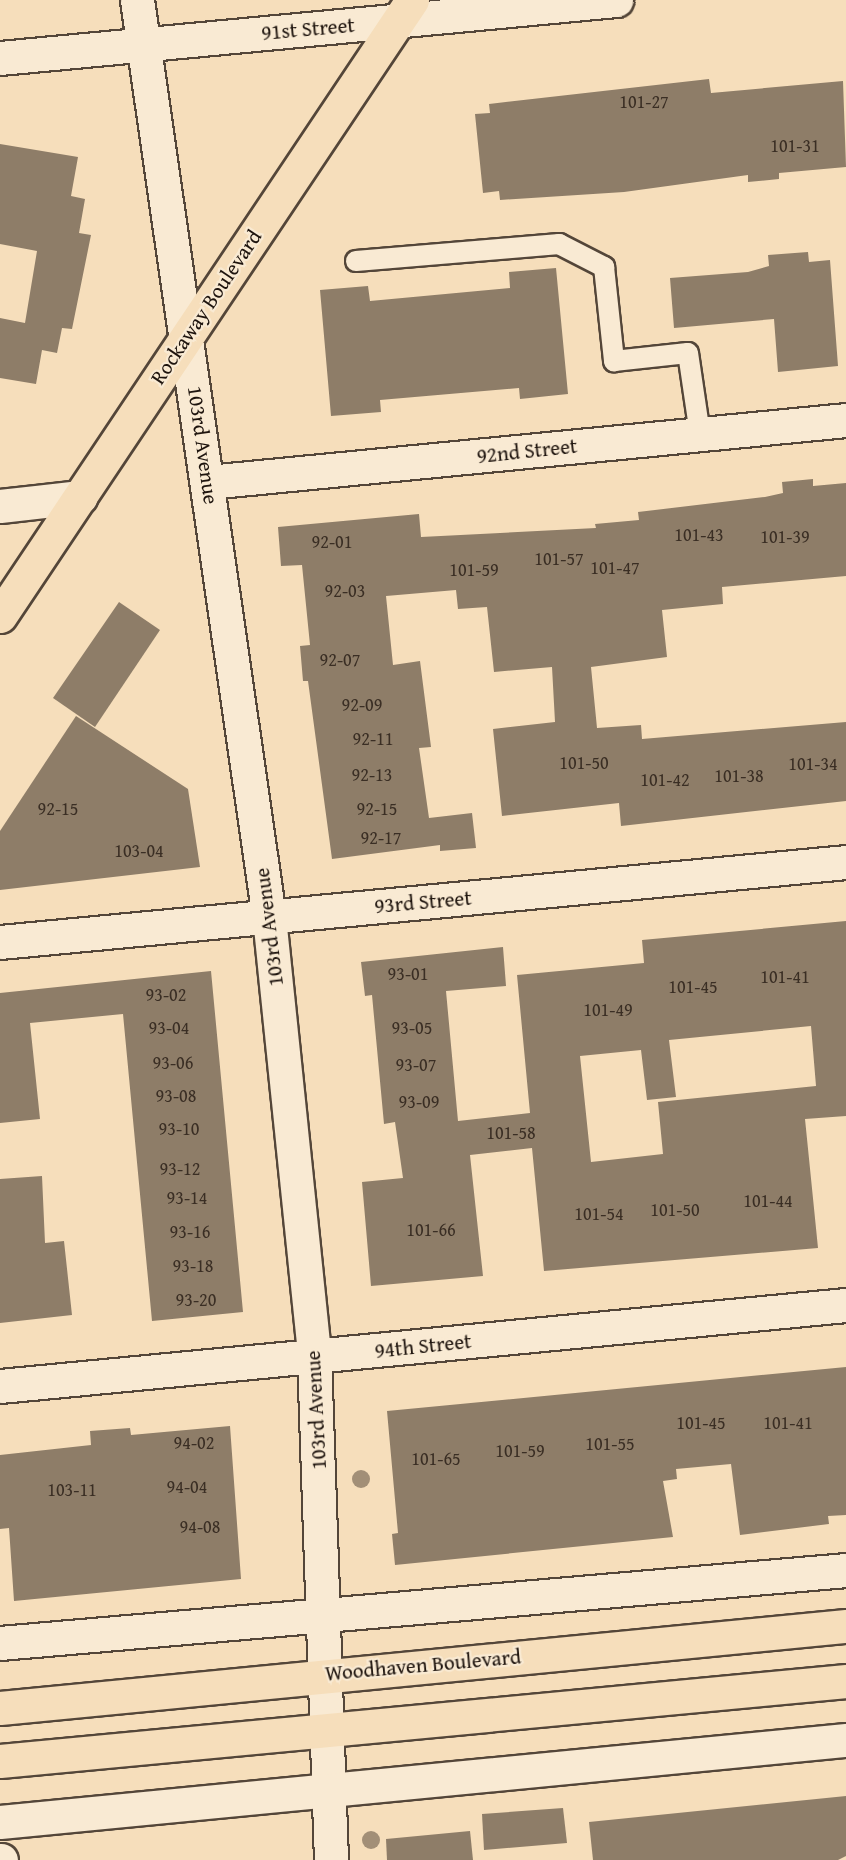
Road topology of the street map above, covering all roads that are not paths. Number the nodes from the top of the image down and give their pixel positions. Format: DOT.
graph roads {
  1 [pos="137,0"];
  2 [pos="616,0"];
  3 [pos="405,10"];
  4 [pos="141,44"];
  5 [pos="0,58"];
  6 [pos="356,261"];
  7 [pos="188,336"];
  8 [pos="846,420"];
  9 [pos="700,434"];
  10 [pos="208,482"];
  11 [pos="80,497"];
  12 [pos="0,506"];
  13 [pos="0,616"];
  14 [pos="846,862"];
  15 [pos="269,917"];
  16 [pos="0,942"];
  17 [pos="846,1305"];
  18 [pos="314,1356"];
  19 [pos="0,1386"];
  20 [pos="846,1570"];
  21 [pos="324,1618"];
  22 [pos="846,1626"];
  23 [pos="0,1643"];
  24 [pos="327,1674"];
  25 [pos="846,1681"];
  26 [pos="0,1708"];
  27 [pos="328,1731"];
  28 [pos="846,1740"];
  29 [pos="0,1761"];
  30 [pos="330,1790"];
  31 [pos="0,1822"];
  32 [pos="332,1860"];
  1 -- 4 [label="street, 103rd Avenue"];
  2 -- 3 [label="street, 91st Street"];
  3 -- 4 [label="street, 91st Street"];
  3 -- 7 [label="main road, Rockaway Boulevard"];
  4 -- 5 [label="street, 91st Street"];
  4 -- 7 [label="street, 103rd Avenue"];
  6 -- 9 [label="lane"];
  7 -- 10 [label="street, 103rd Avenue"];
  7 -- 11 [label="main road, Rockaway Boulevard"];
  8 -- 9 [label="street, 92nd Street"];
  9 -- 10 [label="street, 92nd Street"];
  10 -- 15 [label="street, 103rd Avenue"];
  11 -- 12 [label="street"];
  11 -- 13 [label="main road, Rockaway Boulevard"];
  14 -- 15 [label="street, 93rd Street"];
  15 -- 16 [label="street, 93rd Street"];
  15 -- 18 [label="street, 103rd Avenue"];
  17 -- 18 [label="street, 94th Street"];
  18 -- 19 [label="street, 94th Street"];
  18 -- 21 [label="street, 103rd Avenue"];
  20 -- 21 [label="street"];
  21 -- 23 [label="street"];
  21 -- 24 [label="street, 103rd Avenue"];
  22 -- 24 [label="main road, Woodhaven Boulevard"];
  24 -- 26 [label="main road, Woodhaven Boulevard"];
  24 -- 27 [label="street, 103rd Avenue"];
  25 -- 27 [label="main road"];
  27 -- 29 [label="main road"];
  27 -- 30 [label="street, 103rd Avenue"];
  28 -- 30 [label="street"];
  30 -- 31 [label="street"];
  30 -- 32 [label="street, 103rd Avenue"];
}
